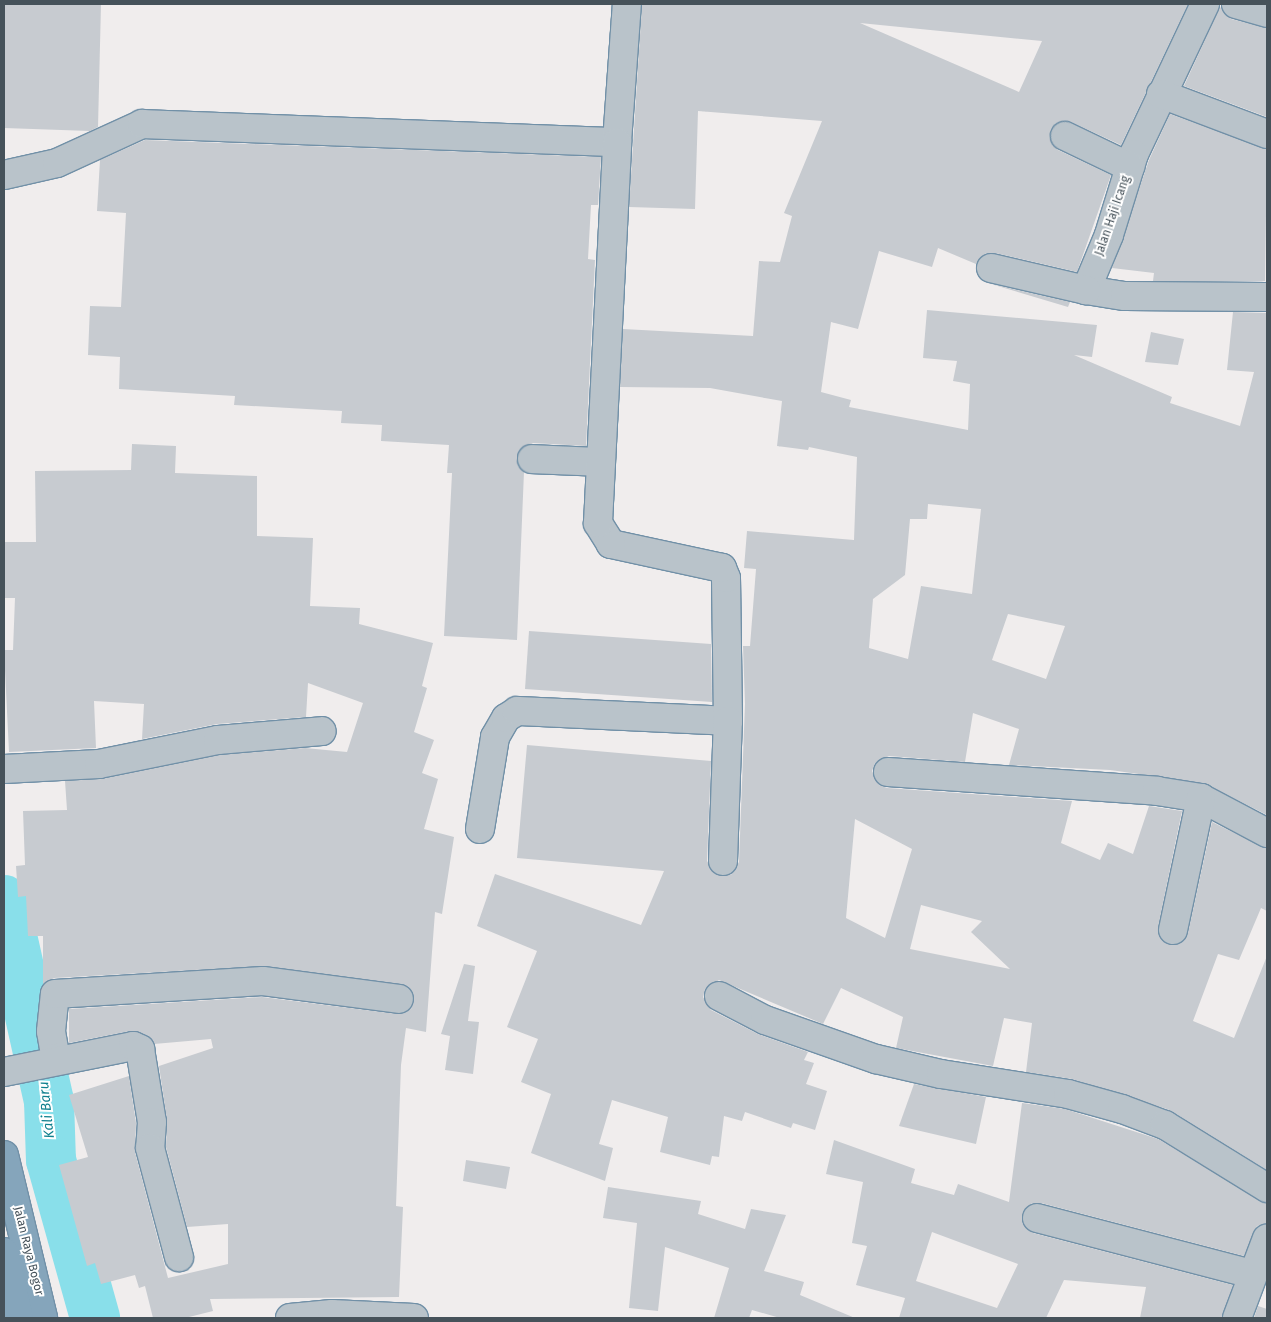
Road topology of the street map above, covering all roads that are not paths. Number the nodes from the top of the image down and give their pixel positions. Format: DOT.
graph roads {
  1 [pos="627,4"];
  2 [pos="1205,4"];
  3 [pos="1236,4"];
  4 [pos="1267,13"];
  5 [pos="1161,94"];
  6 [pos="1267,134"];
  7 [pos="1065,136"];
  8 [pos="617,142"];
  9 [pos="1130,167"];
  10 [pos="4,175"];
  11 [pos="992,268"];
  12 [pos="1086,290"];
  13 [pos="1267,297"];
  14 [pos="532,459"];
  15 [pos="601,462"];
  16 [pos="728,721"];
  17 [pos="322,731"];
  18 [pos="4,769"];
  19 [pos="888,772"];
  20 [pos="1201,798"];
  21 [pos="480,829"];
  22 [pos="1267,833"];
  23 [pos="722,861"];
  24 [pos="1173,930"];
  25 [pos="719,996"];
  26 [pos="399,999"];
  27 [pos="54,1061"];
  28 [pos="11,1070"];
  29 [pos="4,1155"];
  30 [pos="1267,1188"];
  31 [pos="1037,1218"];
  32 [pos="1267,1238"];
  33 [pos="4,1252"];
  34 [pos="179,1257"];
  35 [pos="1252,1274"];
  36 [pos="19,1318"];
  37 [pos="43,1318"];
  38 [pos="290,1318"];
  39 [pos="414,1318"];
  40 [pos="1237,1318"];
  1 -- 8 [label="street"];
  2 -- 5 [label="street, Jalan Haji Icang"];
  3 -- 4 [label="street"];
  5 -- 6 [label="street"];
  5 -- 9 [label="street, Jalan Haji Icang"];
  7 -- 9 [label="street"];
  8 -- 10 [label="street"];
  8 -- 15 [label="street"];
  9 -- 12 [label="street, Jalan Haji Icang"];
  11 -- 12 [label="street"];
  12 -- 13 [label="street"];
  14 -- 15 [label="street"];
  15 -- 16 [label="street"];
  16 -- 21 [label="street"];
  16 -- 23 [label="street"];
  17 -- 18 [label="street"];
  19 -- 20 [label="street"];
  20 -- 22 [label="street"];
  20 -- 24 [label="street"];
  25 -- 30 [label="street"];
  26 -- 27 [label="street"];
  27 -- 28 [label="street"];
  27 -- 34 [label="street"];
  29 -- 37 [label="highway, Jalan Raya Bogor"];
  31 -- 35 [label="street"];
  32 -- 35 [label="street"];
  33 -- 36 [label="highway, Jalan Raya Bogor"];
  35 -- 40 [label="street"];
  38 -- 39 [label="street"];
}
